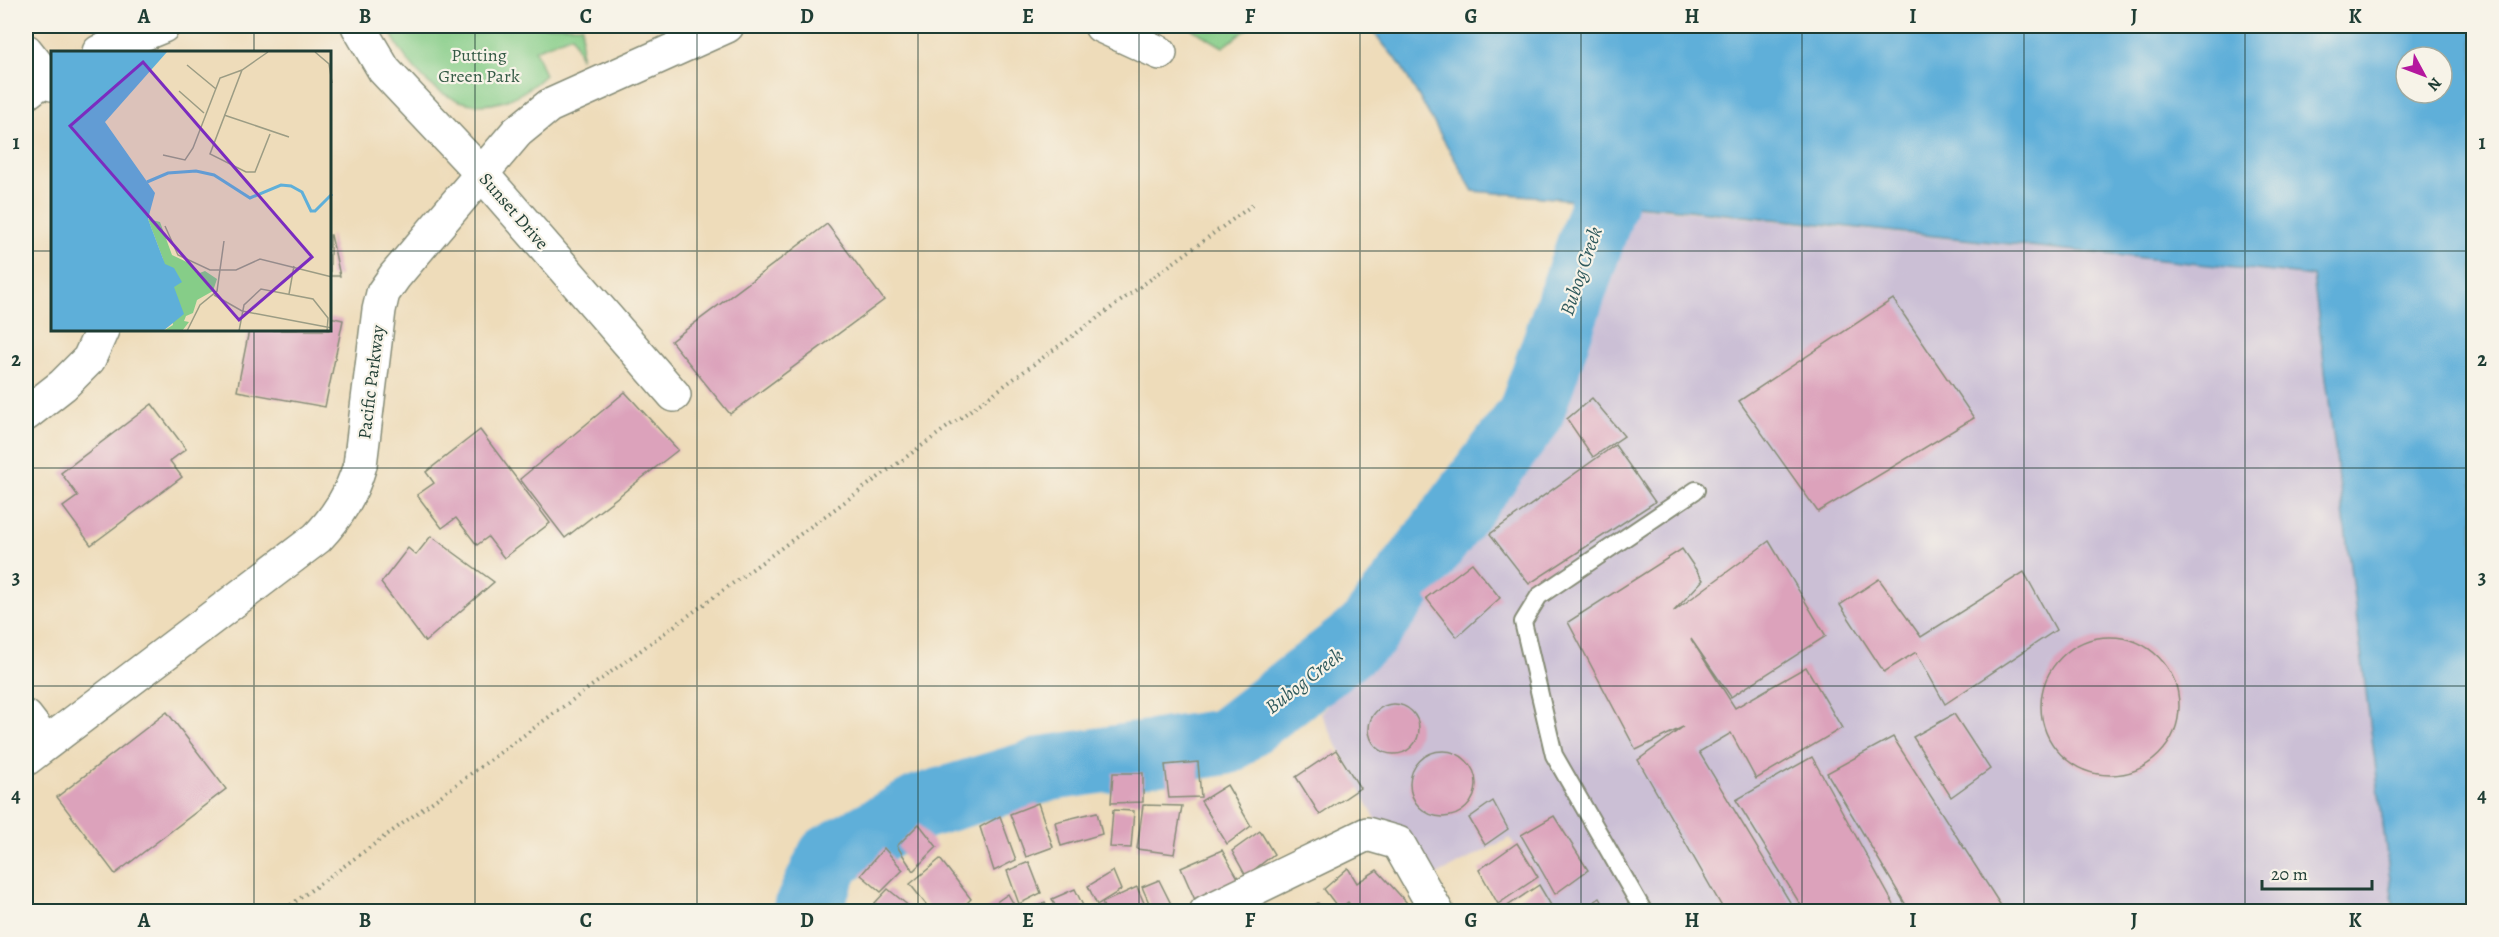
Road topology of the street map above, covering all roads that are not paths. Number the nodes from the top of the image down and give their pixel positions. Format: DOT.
graph roads {
  1 [pos="163,26"];
  2 [pos="358,26"];
  3 [pos="727,26"];
  4 [pos="1101,26"];
  5 [pos="26,51"];
  6 [pos="101,51"];
  7 [pos="1160,53"];
  8 [pos="44,82"];
  9 [pos="481,173"];
  10 [pos="101,332"];
  11 [pos="674,395"];
  12 [pos="26,414"];
  13 [pos="1696,490"];
  14 [pos="26,717"];
  15 [pos="36,751"];
  16 [pos="1206,912"];
  17 [pos="1437,912"];
  18 [pos="1644,912"];
  1 -- 6 [label="street"];
  2 -- 9 [label="street, Sunset Drive"];
  3 -- 9 [label="street, Pacific Parkway"];
  4 -- 7 [label="street"];
  5 -- 8 [label="street"];
  9 -- 11 [label="street, Sunset Drive"];
  9 -- 15 [label="street, Pacific Parkway"];
  10 -- 12 [label="street"];
  13 -- 18 [label="lane"];
  14 -- 15 [label="street"];
  16 -- 17 [label="street"];
}
